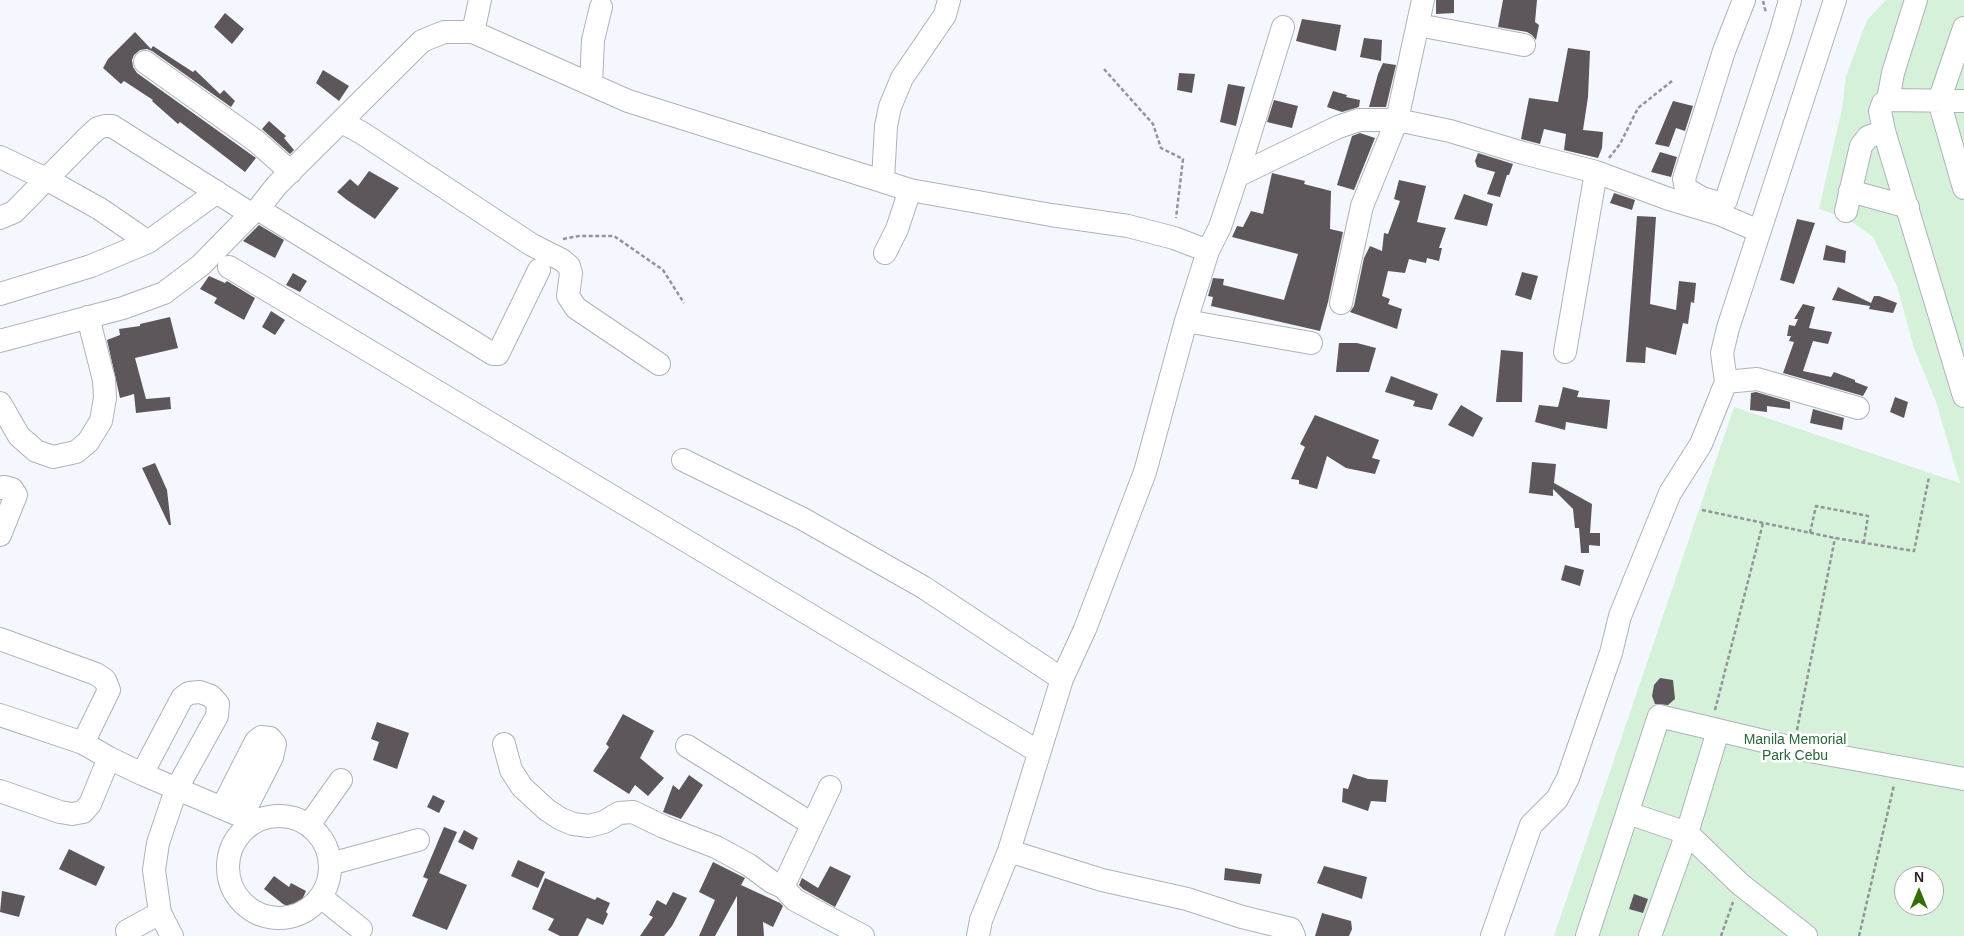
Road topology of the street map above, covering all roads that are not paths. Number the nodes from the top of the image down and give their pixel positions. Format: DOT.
graph roads {
  1 [pos="480,0"];
  2 [pos="949,0"];
  3 [pos="1423,0"];
  4 [pos="1744,0"];
  5 [pos="1790,0"];
  6 [pos="1835,0"];
  7 [pos="1916,0"];
  8 [pos="601,7"];
  9 [pos="1418,25"];
  10 [pos="1283,27"];
  11 [pos="1964,28"];
  12 [pos="473,32"];
  13 [pos="1524,45"];
  14 [pos="145,62"];
  15 [pos="591,84"];
  16 [pos="1888,100"];
  17 [pos="1964,100"];
  18 [pos="1939,101"];
  19 [pos="1397,120"];
  20 [pos="342,122"];
  21 [pos="1884,131"];
  22 [pos="0,156"];
  23 [pos="291,172"];
  24 [pos="1596,172"];
  25 [pos="1237,176"];
  26 [pos="48,180"];
  27 [pos="883,180"];
  28 [pos="1964,188"];
  29 [pos="910,190"];
  30 [pos="217,192"];
  31 [pos="1908,207"];
  32 [pos="255,211"];
  33 [pos="0,218"];
  34 [pos="1758,231"];
  35 [pos="148,242"];
  36 [pos="1208,251"];
  37 [pos="885,253"];
  38 [pos="229,267"];
  39 [pos="539,270"];
  40 [pos="0,294"];
  41 [pos="1341,303"];
  42 [pos="88,317"];
  43 [pos="1186,322"];
  44 [pos="0,341"];
  45 [pos="1311,343"];
  46 [pos="1565,352"];
  47 [pos="659,364"];
  48 [pos="1726,382"];
  49 [pos="1964,396"];
  50 [pos="0,403"];
  51 [pos="1858,408"];
  52 [pos="683,460"];
  53 [pos="0,488"];
  54 [pos="0,535"];
  55 [pos="0,639"];
  56 [pos="1062,679"];
  57 [pos="0,715"];
  58 [pos="1714,730"];
  59 [pos="83,743"];
  60 [pos="504,744"];
  61 [pos="687,746"];
  62 [pos="1039,752"];
  63 [pos="109,758"];
  64 [pos="142,774"];
  65 [pos="1964,779"];
  66 [pos="340,780"];
  67 [pos="830,787"];
  68 [pos="176,790"];
  69 [pos="0,791"];
  70 [pos="1628,813"];
  71 [pos="240,815"];
  72 [pos="812,824"];
  73 [pos="309,825"];
  74 [pos="1686,833"];
  75 [pos="418,840"];
  76 [pos="1009,851"];
  77 [pos="330,864"];
  78 [pos="783,887"];
  79 [pos="320,897"];
  80 [pos="160,913"];
  81 [pos="292,926"];
  82 [pos="361,928"];
  83 [pos="126,931"];
  84 [pos="172,936"];
  85 [pos="863,936"];
  86 [pos="978,936"];
  87 [pos="1294,936"];
  88 [pos="1492,936"];
  89 [pos="1587,936"];
  90 [pos="1650,936"];
  91 [pos="1806,936"];
  1 -- 12 [label="street"];
  2 -- 27 [label="street"];
  3 -- 9 [label="street"];
  4 -- 5 [label="street"];
  6 -- 34 [label="street"];
  7 -- 16 [label="street"];
  8 -- 15 [label="street"];
  9 -- 13 [label="street"];
  9 -- 19 [label="street"];
  10 -- 25 [label="street"];
  11 -- 18 [label="street"];
  12 -- 15 [label="street"];
  12 -- 20 [label="street"];
  14 -- 23 [label="street"];
  15 -- 27 [label="street"];
  16 -- 18 [label="street"];
  16 -- 21 [label="street"];
  17 -- 18 [label="street"];
  18 -- 28 [label="street"];
  19 -- 24 [label="street"];
  19 -- 25 [label="street"];
  19 -- 41 [label="street"];
  20 -- 23 [label="street"];
  20 -- 47 [label="street"];
  21 -- 31 [label="street"];
  21 -- 31 [label="street"];
  22 -- 26 [label="street"];
  23 -- 32 [label="street"];
  24 -- 34 [label="street"];
  24 -- 46 [label="street"];
  25 -- 36 [label="street"];
  26 -- 30 [label="street"];
  26 -- 33 [label="street"];
  26 -- 35 [label="street"];
  27 -- 29 [label="street"];
  29 -- 36 [label="street"];
  29 -- 37 [label="street"];
  30 -- 32 [label="street"];
  30 -- 35 [label="street"];
  31 -- 49 [label="street"];
  32 -- 39 [label="street"];
  32 -- 42 [label="street"];
  34 -- 48 [label="street"];
  35 -- 40 [label="street"];
  36 -- 43 [label="street"];
  38 -- 62 [label="street"];
  42 -- 44 [label="street"];
  42 -- 50 [label="street"];
  43 -- 45 [label="street"];
  43 -- 56 [label="street"];
  48 -- 51 [label="street"];
  48 -- 88 [label="street"];
  52 -- 56 [label="street"];
  53 -- 54 [label="street"];
  55 -- 59 [label="street"];
  56 -- 62 [label="street"];
  57 -- 59 [label="street"];
  58 -- 65 [label="street"];
  58 -- 70 [label="street"];
  58 -- 74 [label="street"];
  59 -- 63 [label="street"];
  60 -- 78 [label="street"];
  61 -- 72 [label="street"];
  62 -- 76 [label="street"];
  63 -- 64 [label="street"];
  63 -- 69 [label="street"];
  64 -- 68 [label="street"];
  64 -- 68 [label="street"];
  66 -- 73 [label="street"];
  67 -- 72 [label="street"];
  68 -- 71 [label="street"];
  68 -- 80 [label="street"];
  70 -- 74 [label="street"];
  70 -- 89 [label="street"];
  71 -- 73 [label="street"];
  71 -- 81 [label="street"];
  72 -- 78 [label="street"];
  73 -- 77 [label="street"];
  74 -- 90 [label="street"];
  74 -- 91 [label="street"];
  75 -- 77 [label="street"];
  76 -- 86 [label="street"];
  76 -- 87 [label="street"];
  77 -- 79 [label="street"];
  78 -- 85 [label="street"];
  79 -- 81 [label="street"];
  79 -- 82 [label="street"];
  80 -- 83 [label="street"];
  80 -- 84 [label="street"];
}
